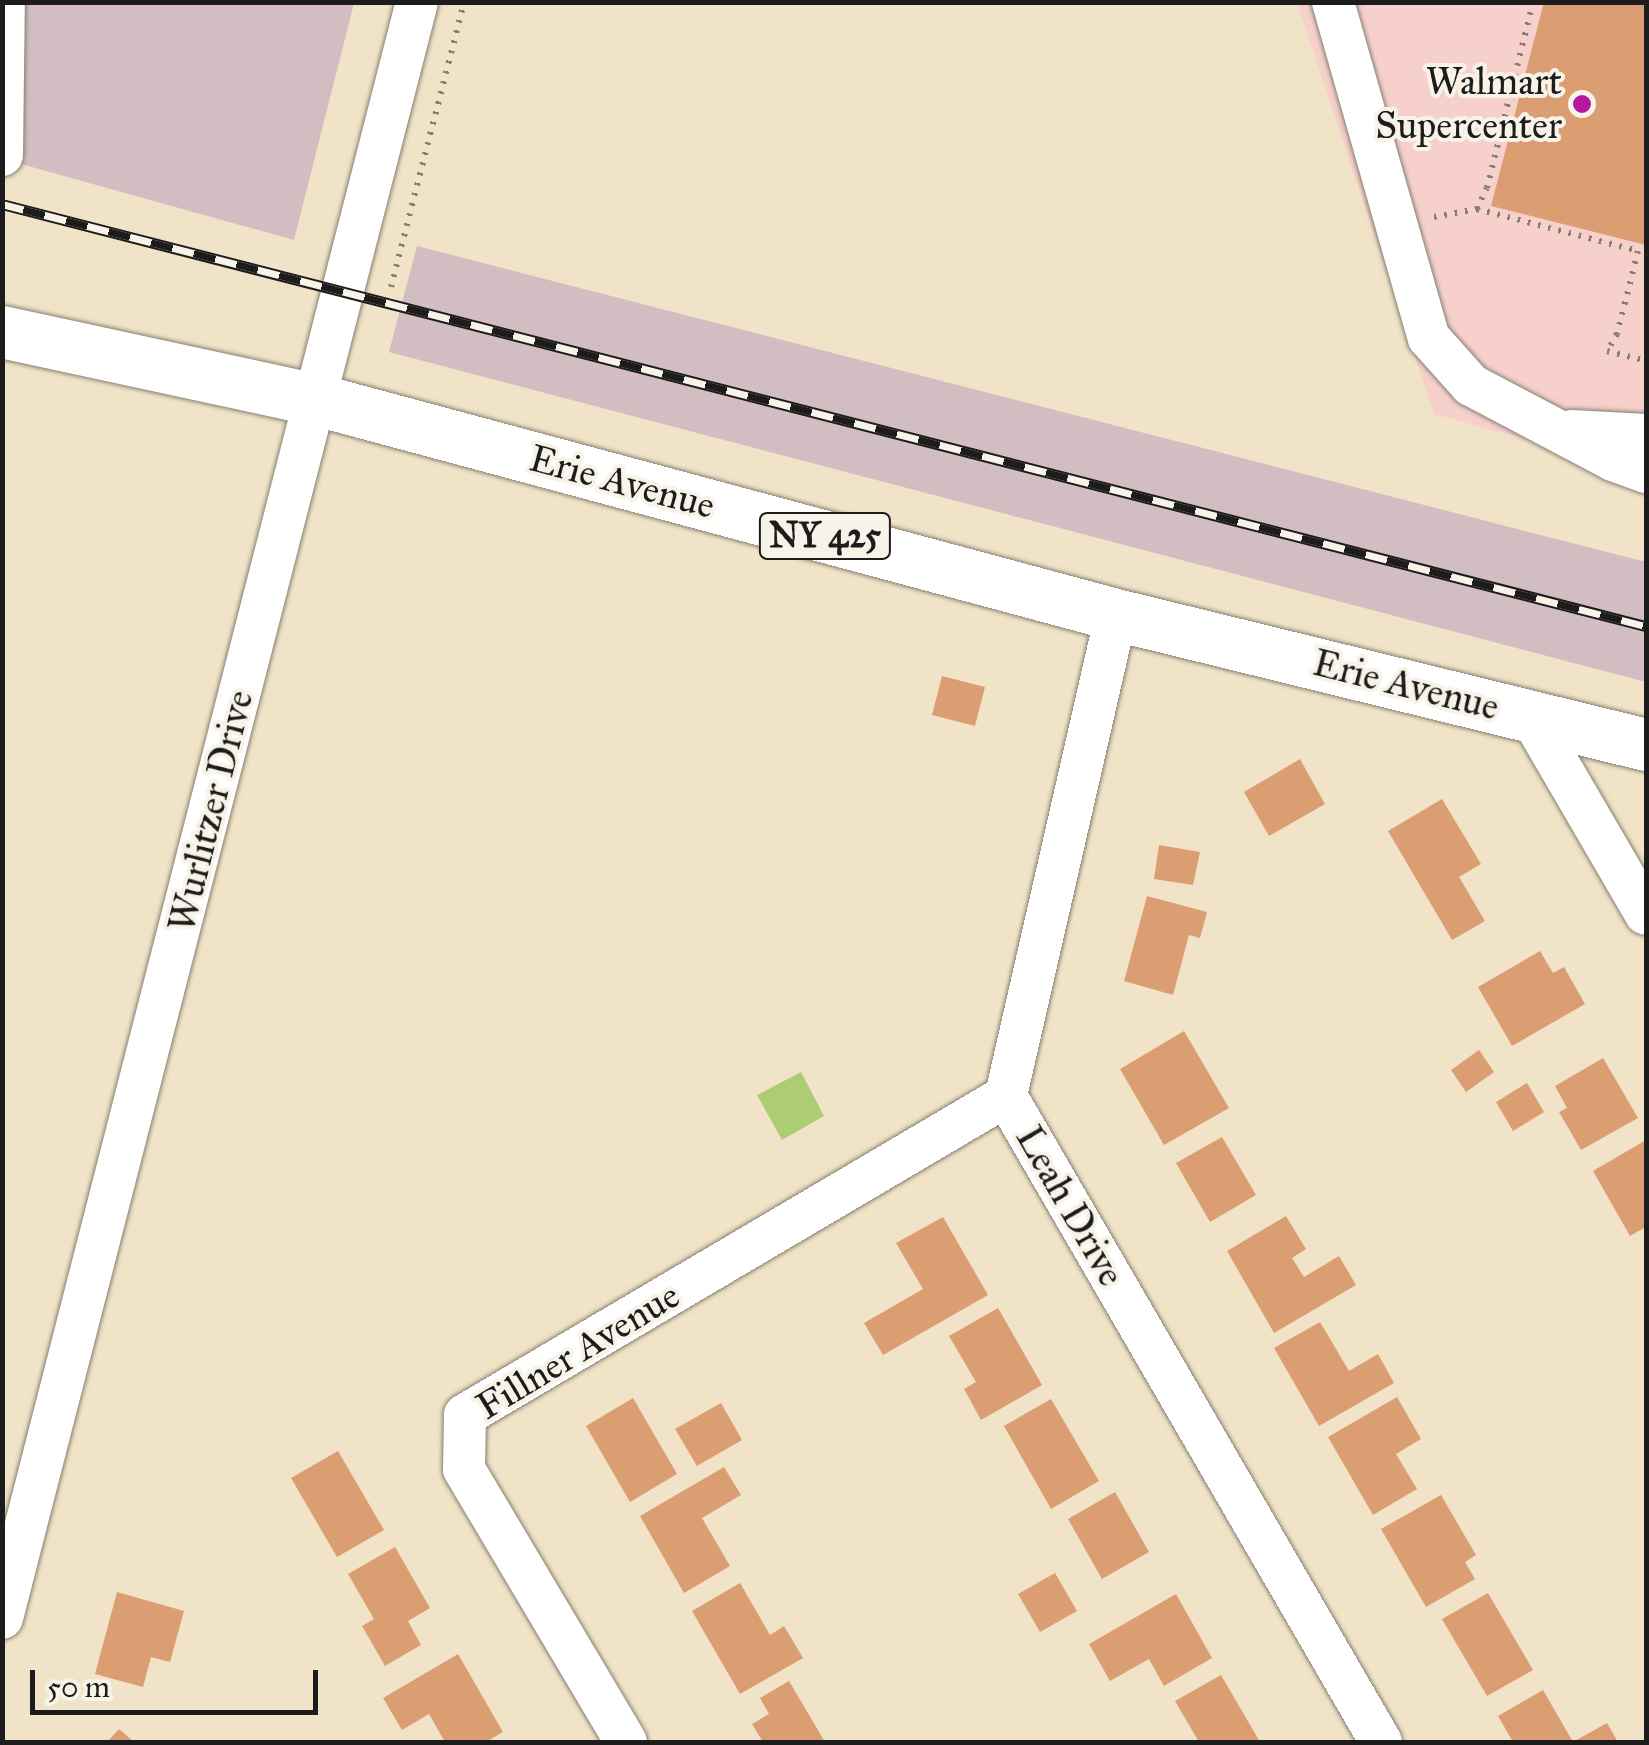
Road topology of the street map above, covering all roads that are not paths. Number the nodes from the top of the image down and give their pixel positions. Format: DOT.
graph roads {
  1 [pos="4,2"];
  2 [pos="417,2"];
  3 [pos="1333,2"];
  4 [pos="2,155"];
  5 [pos="2,332"];
  6 [pos="317,400"];
  7 [pos="1554,429"];
  8 [pos="1646,436"];
  9 [pos="1646,472"];
  10 [pos="1116,614"];
  11 [pos="1530,714"];
  12 [pos="1646,744"];
  13 [pos="1646,914"];
  14 [pos="1006,1096"];
  15 [pos="13,1535"];
  16 [pos="2,1618"];
  17 [pos="626,1742"];
  18 [pos="1381,1742"];
  1 -- 4 [label="street"];
  2 -- 6 [label="street, Wurlitzer Drive"];
  3 -- 7 [label="street"];
  5 -- 6 [label="main road, Erie Avenue / NY 425"];
  6 -- 10 [label="main road, Erie Avenue / NY 425"];
  6 -- 15 [label="street, Wurlitzer Drive"];
  7 -- 8 [label="street"];
  7 -- 9 [label="street"];
  10 -- 11 [label="main road, Erie Avenue / NY 425"];
  10 -- 14 [label="street, Leah Drive"];
  11 -- 12 [label="main road, Erie Avenue / NY 425"];
  11 -- 13 [label="street"];
  14 -- 17 [label="street, Fillner Avenue"];
  14 -- 18 [label="street, Leah Drive"];
  15 -- 16 [label="street, Wurlitzer Drive"];
}
